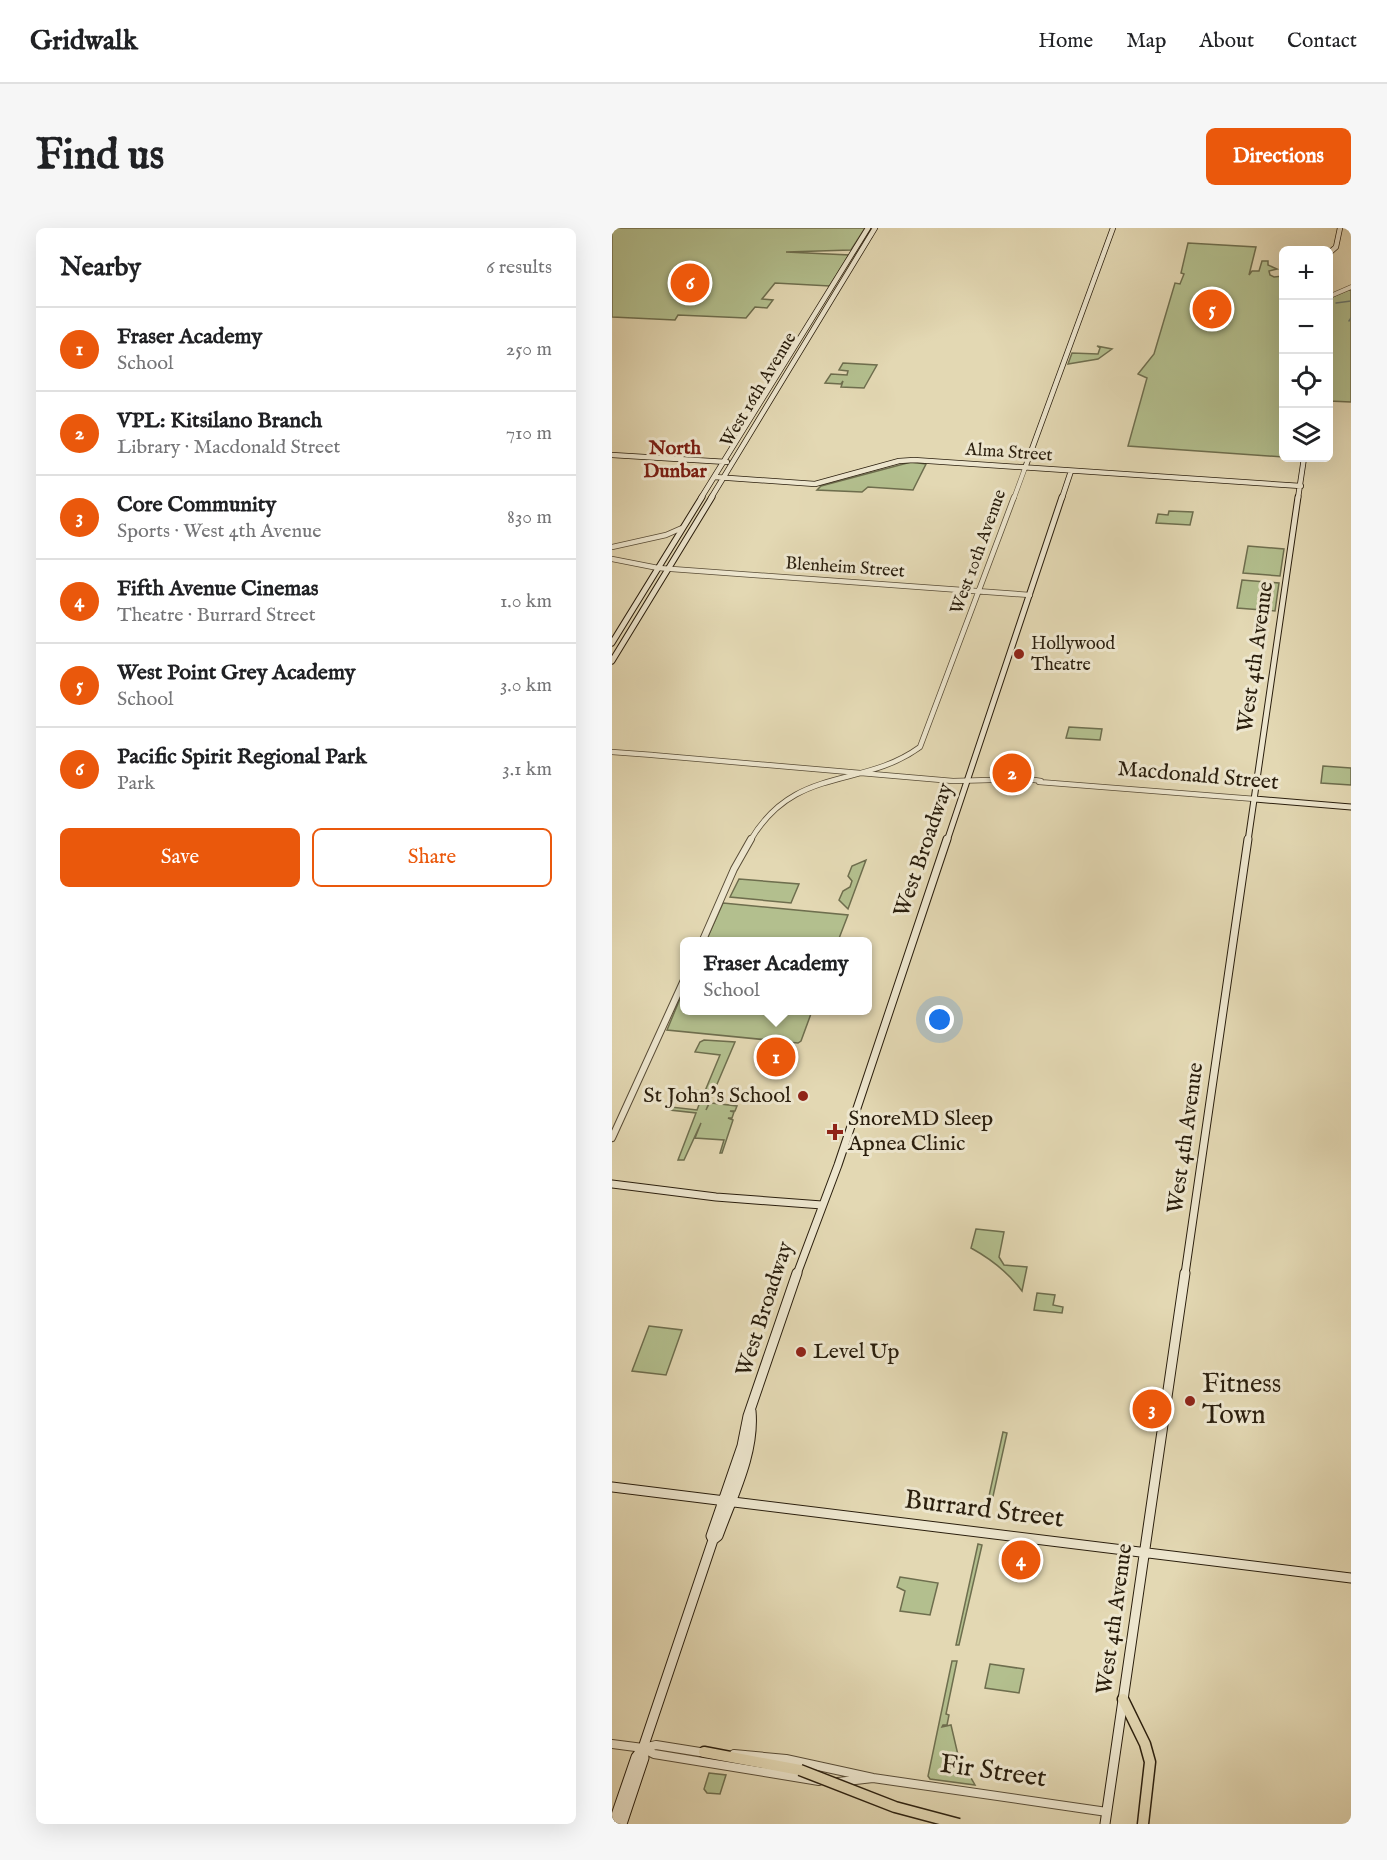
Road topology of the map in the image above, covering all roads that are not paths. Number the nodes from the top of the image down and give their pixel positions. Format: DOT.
graph roads {
  1 [pos="868,228"];
  2 [pos="875,228"];
  3 [pos="1113,228"];
  4 [pos="1340,228"];
  5 [pos="1333,250"];
  6 [pos="1351,287"];
  7 [pos="1333,294"];
  8 [pos="612,455"];
  9 [pos="724,462"];
  10 [pos="732,462"];
  11 [pos="1304,462"];
  12 [pos="1025,468"];
  13 [pos="1071,471"];
  14 [pos="715,477"];
  15 [pos="723,478"];
  16 [pos="1301,486"];
  17 [pos="682,528"];
  18 [pos="666,535"];
  19 [pos="676,539"];
  20 [pos="612,547"];
  21 [pos="612,559"];
  22 [pos="658,568"];
  23 [pos="669,568"];
  24 [pos="661,581"];
  25 [pos="979,591"];
  26 [pos="1030,595"];
  27 [pos="612,643"];
  28 [pos="612,661"];
  29 [pos="612,752"];
  30 [pos="854,773"];
  31 [pos="968,781"];
  32 [pos="1256,799"];
  33 [pos="1351,807"];
  34 [pos="704,937"];
  35 [pos="680,989"];
  36 [pos="612,1138"];
  37 [pos="612,1184"];
  38 [pos="822,1206"];
  39 [pos="612,1486"];
  40 [pos="726,1502"];
  41 [pos="1145,1552"];
  42 [pos="1351,1578"];
  43 [pos="1123,1699"];
  44 [pos="612,1744"];
  45 [pos="643,1748"];
  46 [pos="704,1752"];
  47 [pos="873,1779"];
  48 [pos="1107,1812"];
  49 [pos="613,1824"];
  50 [pos="622,1824"];
  51 [pos="959,1824"];
  52 [pos="1105,1824"];
  53 [pos="1143,1824"];
  1 -- 9 [label="main road, West 16th Avenue"];
  2 -- 10 [label="main road, West 16th Avenue"];
  3 -- 12 [label="main road, West 10th Avenue"];
  4 -- 5 [label="main road"];
  6 -- 7 [label="street"];
  8 -- 9 [label="main road"];
  9 -- 10 [label="main road"];
  9 -- 14 [label="main road, West 16th Avenue"];
  10 -- 15 [label="main road, West 16th Avenue"];
  11 -- 16 [label="main road, West 4th Avenue"];
  12 -- 13 [label="main road, Alma Street"];
  12 -- 15 [label="main road, Alma Street"];
  12 -- 25 [label="street, West 10th Avenue"];
  13 -- 16 [label="main road, Alma Street"];
  13 -- 26 [label="main road, West Broadway"];
  14 -- 15 [label="main road, Alma Street"];
  14 -- 17 [label="main road, West 16th Avenue"];
  15 -- 23 [label="main road, West 16th Avenue"];
  16 -- 32 [label="main road, West 4th Avenue"];
  17 -- 18 [label="street"];
  17 -- 19 [label="main road, West 16th Avenue"];
  18 -- 19 [label="street"];
  18 -- 20 [label="street"];
  19 -- 22 [label="main road, West 16th Avenue"];
  21 -- 22 [label="street, Blenheim Street"];
  22 -- 23 [label="street, Blenheim Street"];
  22 -- 24 [label="main road"];
  22 -- 27 [label="main road, West 16th Avenue"];
  23 -- 24 [label="main road, West 16th Avenue"];
  23 -- 25 [label="street, Blenheim Street"];
  24 -- 28 [label="main road, West 16th Avenue"];
  25 -- 26 [label="street, Blenheim Street"];
  25 -- 30 [label="street, West 10th Avenue"];
  26 -- 31 [label="main road, West Broadway"];
  29 -- 30 [label="street, Macdonald Street"];
  30 -- 31 [label="street, Macdonald Street"];
  30 -- 34 [label="street"];
  31 -- 32 [label="street, Macdonald Street"];
  31 -- 38 [label="main road, West Broadway"];
  32 -- 33 [label="main road, Macdonald Street"];
  32 -- 41 [label="main road, West 4th Avenue"];
  35 -- 36 [label="street"];
  37 -- 38 [label="main road"];
  38 -- 40 [label="main road, West Broadway"];
  39 -- 40 [label="main road, Burrard Street"];
  40 -- 41 [label="main road, Burrard Street"];
  40 -- 45 [label="main road, West Broadway"];
  41 -- 42 [label="main road, Burrard Street"];
  41 -- 43 [label="main road, West 4th Avenue"];
  43 -- 48 [label="main road, West 4th Avenue"];
  43 -- 53 [label="highway"];
  44 -- 45 [label="street, Fir Street"];
  45 -- 46 [label="street, Fir Street"];
  45 -- 47 [label="street, Fir Street"];
  45 -- 49 [label="main road, West Broadway"];
  45 -- 50 [label="main road, West Broadway"];
  46 -- 47 [label="street, Fir Street"];
  46 -- 51 [label="highway, bridge"];
  47 -- 48 [label="street, Fir Street"];
  48 -- 52 [label="main road, West 4th Avenue"];
}
